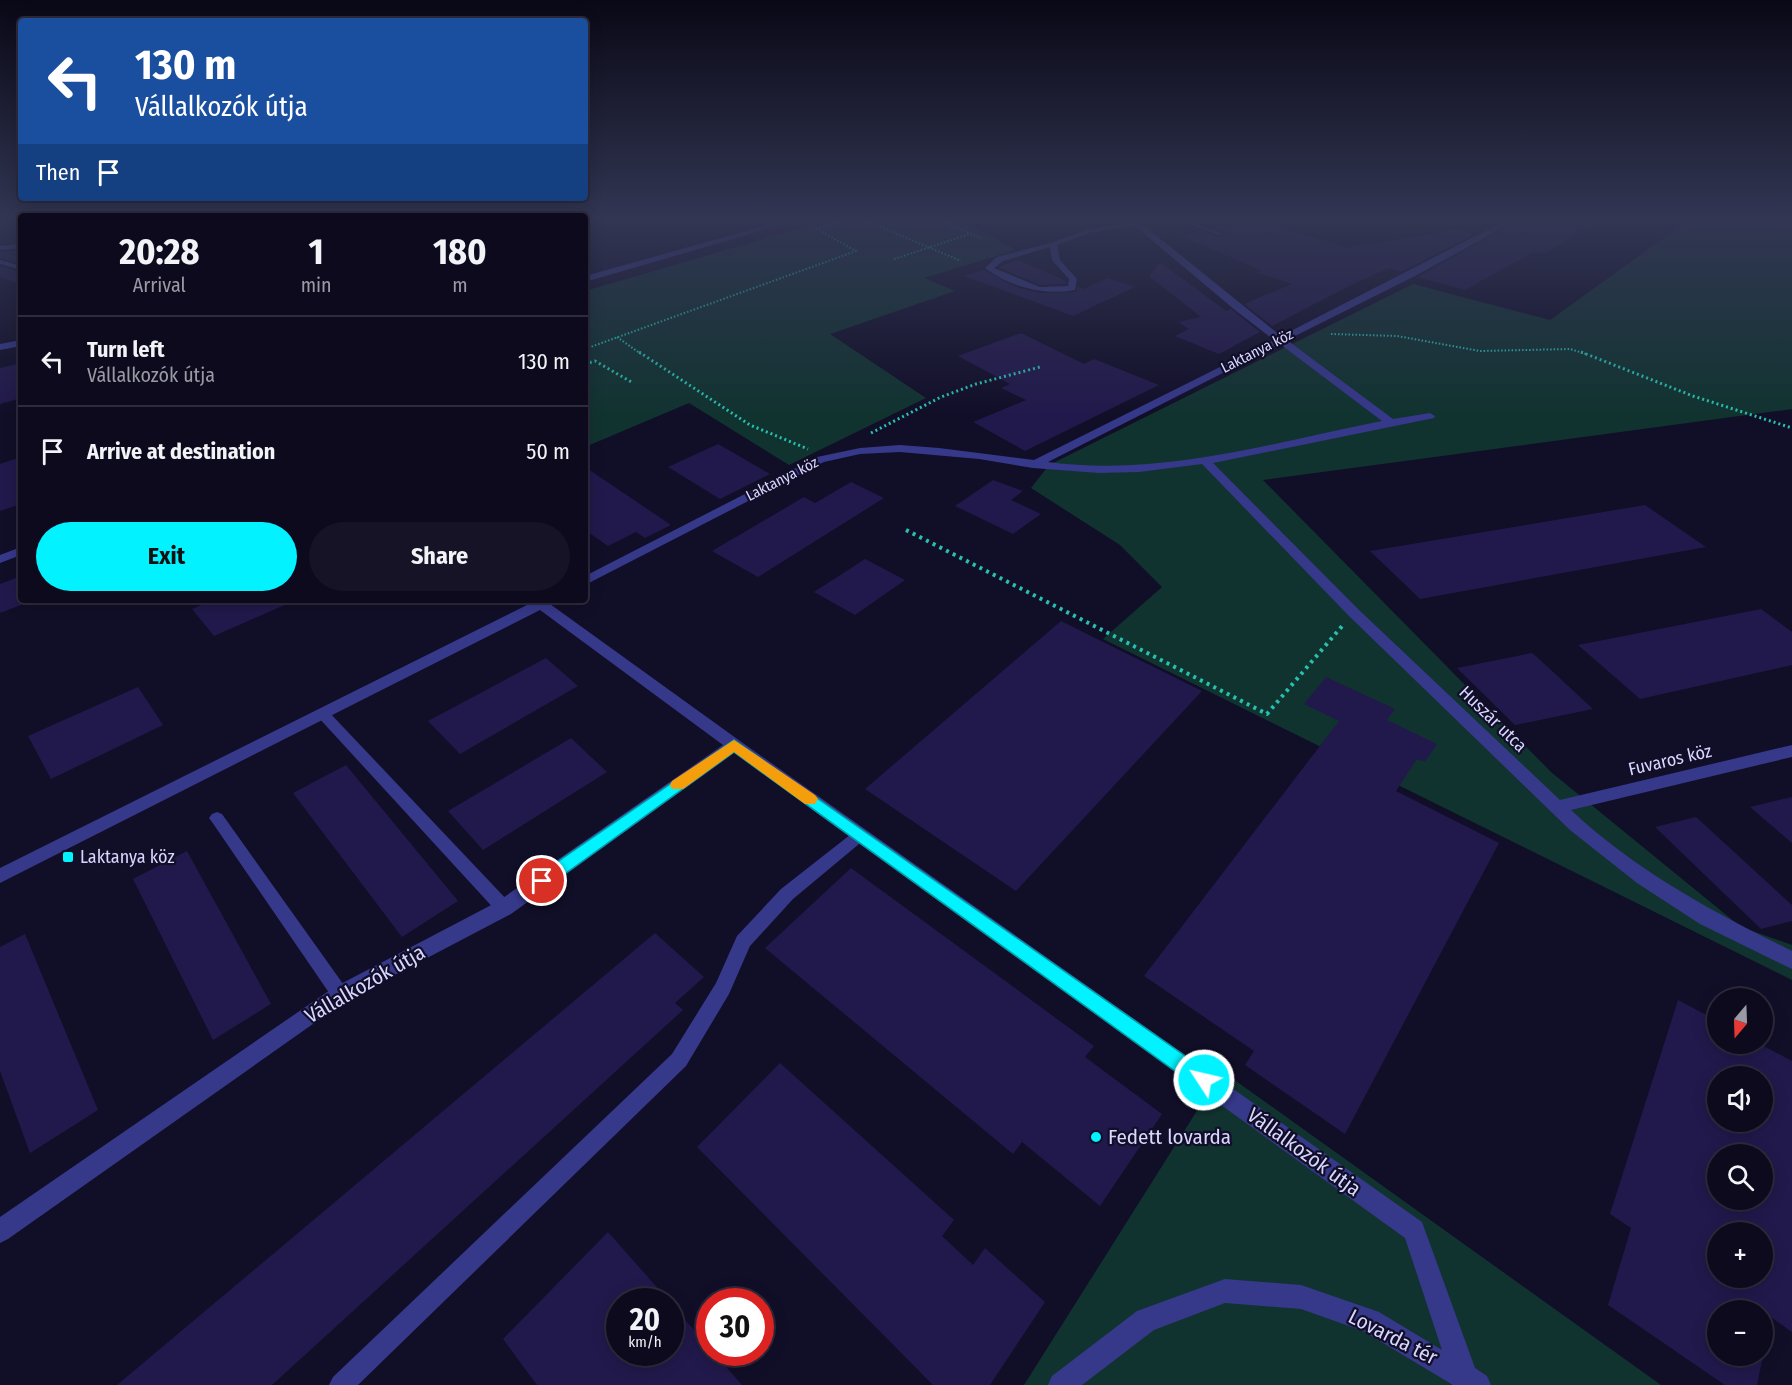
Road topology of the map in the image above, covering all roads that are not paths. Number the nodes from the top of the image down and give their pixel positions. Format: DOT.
graph roads {
  1 [pos="1023,285"];
  2 [pos="1073,285"];
  3 [pos="1210,285"];
  4 [pos="1387,285"];
  5 [pos="1287,336"];
  6 [pos="18,344"];
  7 [pos="0,347"];
  8 [pos="1430,416"];
  9 [pos="1389,422"];
  10 [pos="1204,460"];
  11 [pos="1033,465"];
  12 [pos="18,552"];
  13 [pos="0,559"];
  14 [pos="588,579"];
  15 [pos="542,603"];
  16 [pos="545,603"];
  17 [pos="323,714"];
  18 [pos="734,745"];
  19 [pos="1792,751"];
  20 [pos="1557,807"];
  21 [pos="217,818"];
  22 [pos="860,835"];
  23 [pos="0,876"];
  24 [pos="504,908"];
  25 [pos="1792,960"];
  26 [pos="340,994"];
  27 [pos="0,1231"];
  28 [pos="1471,1380"];
  29 [pos="341,1385"];
  30 [pos="1061,1385"];
  1 -- 2 [label="lane"];
  3 -- 5 [label="street"];
  4 -- 5 [label="street, Laktanya köz"];
  5 -- 9 [label="street"];
  5 -- 11 [label="street, Laktanya köz"];
  6 -- 7 [label="lane"];
  8 -- 9 [label="street, Laktanya köz"];
  9 -- 10 [label="street, Laktanya köz"];
  10 -- 11 [label="street, Laktanya köz"];
  10 -- 20 [label="street, Huszár utca"];
  11 -- 14 [label="street, Laktanya köz"];
  12 -- 13 [label="street"];
  15 -- 17 [label="street"];
  16 -- 18 [label="street, Vállalkozók útja"];
  17 -- 23 [label="street"];
  17 -- 24 [label="lane"];
  18 -- 22 [label="street, Vállalkozók útja"];
  18 -- 24 [label="street, Vállalkozók útja"];
  19 -- 20 [label="street, Fuvaros köz"];
  20 -- 25 [label="street, Huszár utca"];
  21 -- 26 [label="lane"];
  22 -- 28 [label="street, Vállalkozók útja"];
  22 -- 29 [label="lane"];
  24 -- 26 [label="street, Vállalkozók útja"];
  26 -- 27 [label="street, Vállalkozók útja"];
  28 -- 30 [label="street, Lovarda tér"];
}
